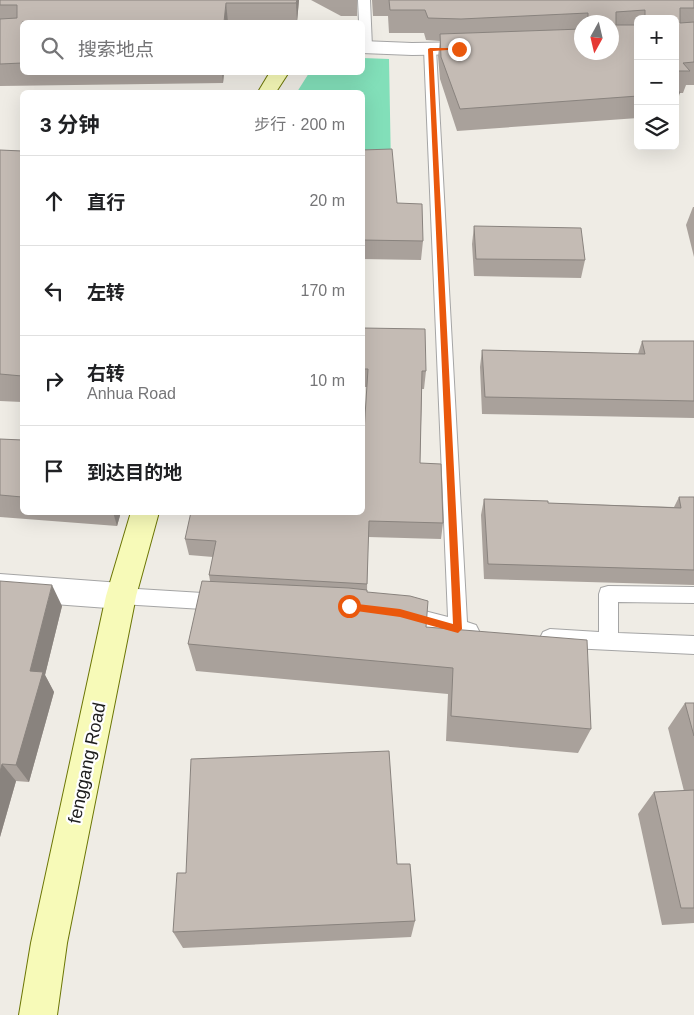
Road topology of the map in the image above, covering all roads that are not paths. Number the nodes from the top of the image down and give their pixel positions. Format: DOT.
graph roads {
  1 [pos="364,0"];
  2 [pos="364,20"];
  3 [pos="365,47"];
  4 [pos="496,47"];
  5 [pos="430,49"];
  6 [pos="278,75"];
  7 [pos="268,90"];
  8 [pos="144,515"];
  9 [pos="0,587"];
  10 [pos="694,595"];
  11 [pos="121,596"];
  12 [pos="236,602"];
  13 [pos="391,612"];
  14 [pos="458,629"];
  15 [pos="490,634"];
  16 [pos="530,637"];
  17 [pos="609,641"];
  18 [pos="694,645"];
  19 [pos="38,1015"];
  1 -- 2 [label="lane"];
  3 -- 5 [label="street"];
  4 -- 5 [label="street"];
  5 -- 14 [label="lane"];
  6 -- 7 [label="street"];
  8 -- 11 [label="street, fenggang Road"];
  9 -- 11 [label="street"];
  10 -- 17 [label="lane"];
  11 -- 12 [label="lane"];
  11 -- 19 [label="street, fenggang Road"];
  13 -- 14 [label="lane"];
  14 -- 15 [label="lane"];
  16 -- 17 [label="lane"];
  17 -- 18 [label="lane"];
}
